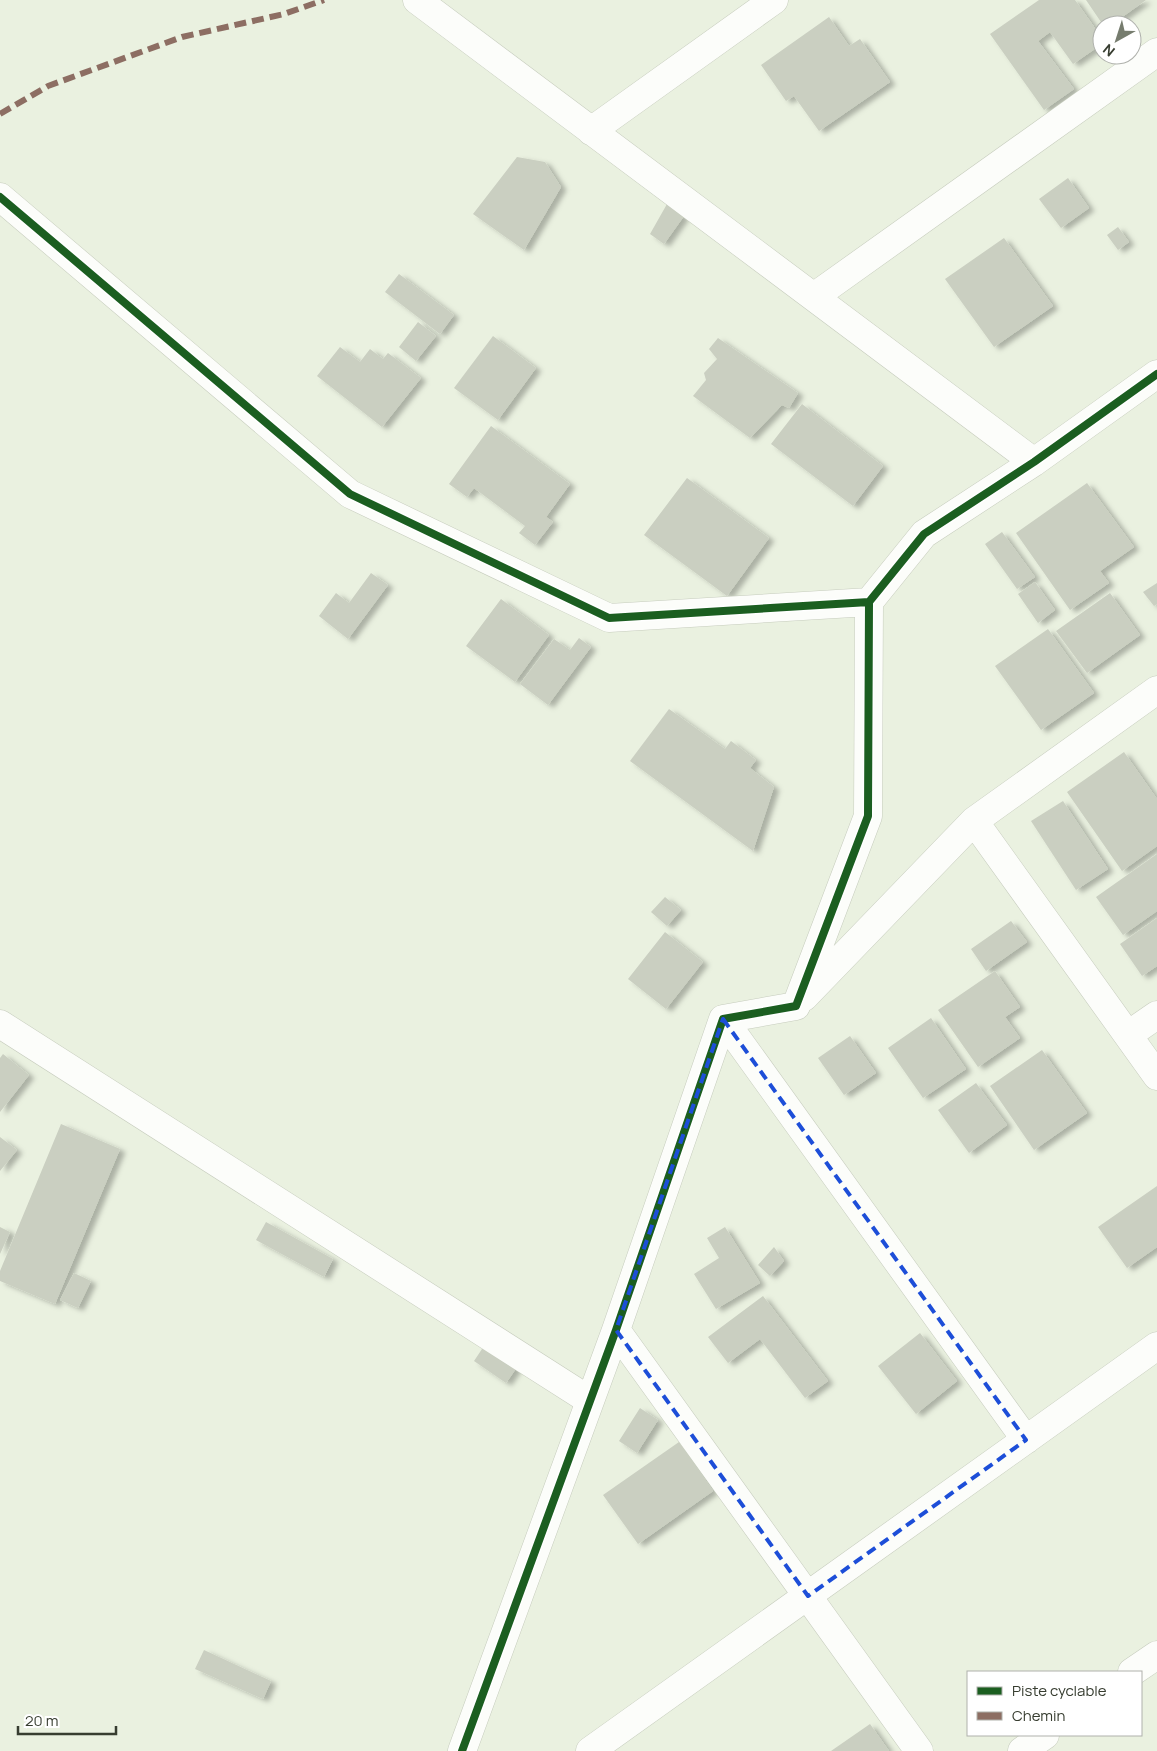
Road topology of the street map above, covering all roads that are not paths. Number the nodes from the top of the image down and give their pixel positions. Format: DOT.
graph roads {
  1 [pos="417,0"];
  2 [pos="774,0"];
  3 [pos="1157,52"];
  4 [pos="591,131"];
  5 [pos="0,197"];
  6 [pos="815,296"];
  7 [pos="1157,374"];
  8 [pos="1034,462"];
  9 [pos="869,602"];
  10 [pos="1157,690"];
  11 [pos="974,821"];
  12 [pos="796,1006"];
  13 [pos="1157,1015"];
  14 [pos="723,1019"];
  15 [pos="0,1024"];
  16 [pos="1128,1036"];
  17 [pos="1157,1076"];
  18 [pos="616,1330"];
  19 [pos="1157,1346"];
  20 [pos="589,1400"];
  21 [pos="1026,1440"];
  22 [pos="808,1596"];
  23 [pos="1157,1655"];
  24 [pos="1133,1671"];
  25 [pos="1044,1736"];
  26 [pos="600,1748"];
  27 [pos="462,1751"];
  28 [pos="919,1751"];
  29 [pos="1022,1751"];
  1 -- 4 [label="street"];
  2 -- 4 [label="street"];
  3 -- 6 [label="street"];
  4 -- 6 [label="street"];
  5 -- 9 [label="street"];
  6 -- 8 [label="street"];
  7 -- 8 [label="street"];
  8 -- 9 [label="street"];
  9 -- 12 [label="street"];
  10 -- 11 [label="street"];
  11 -- 12 [label="street"];
  11 -- 16 [label="street"];
  12 -- 14 [label="street"];
  13 -- 16 [label="street"];
  14 -- 18 [label="street"];
  14 -- 21 [label="street"];
  15 -- 20 [label="street"];
  16 -- 17 [label="street"];
  18 -- 20 [label="street"];
  18 -- 22 [label="street"];
  19 -- 21 [label="street"];
  20 -- 27 [label="street"];
  21 -- 22 [label="street"];
  22 -- 26 [label="street"];
  22 -- 28 [label="street"];
  23 -- 24 [label="street"];
  25 -- 29 [label="street"];
}
